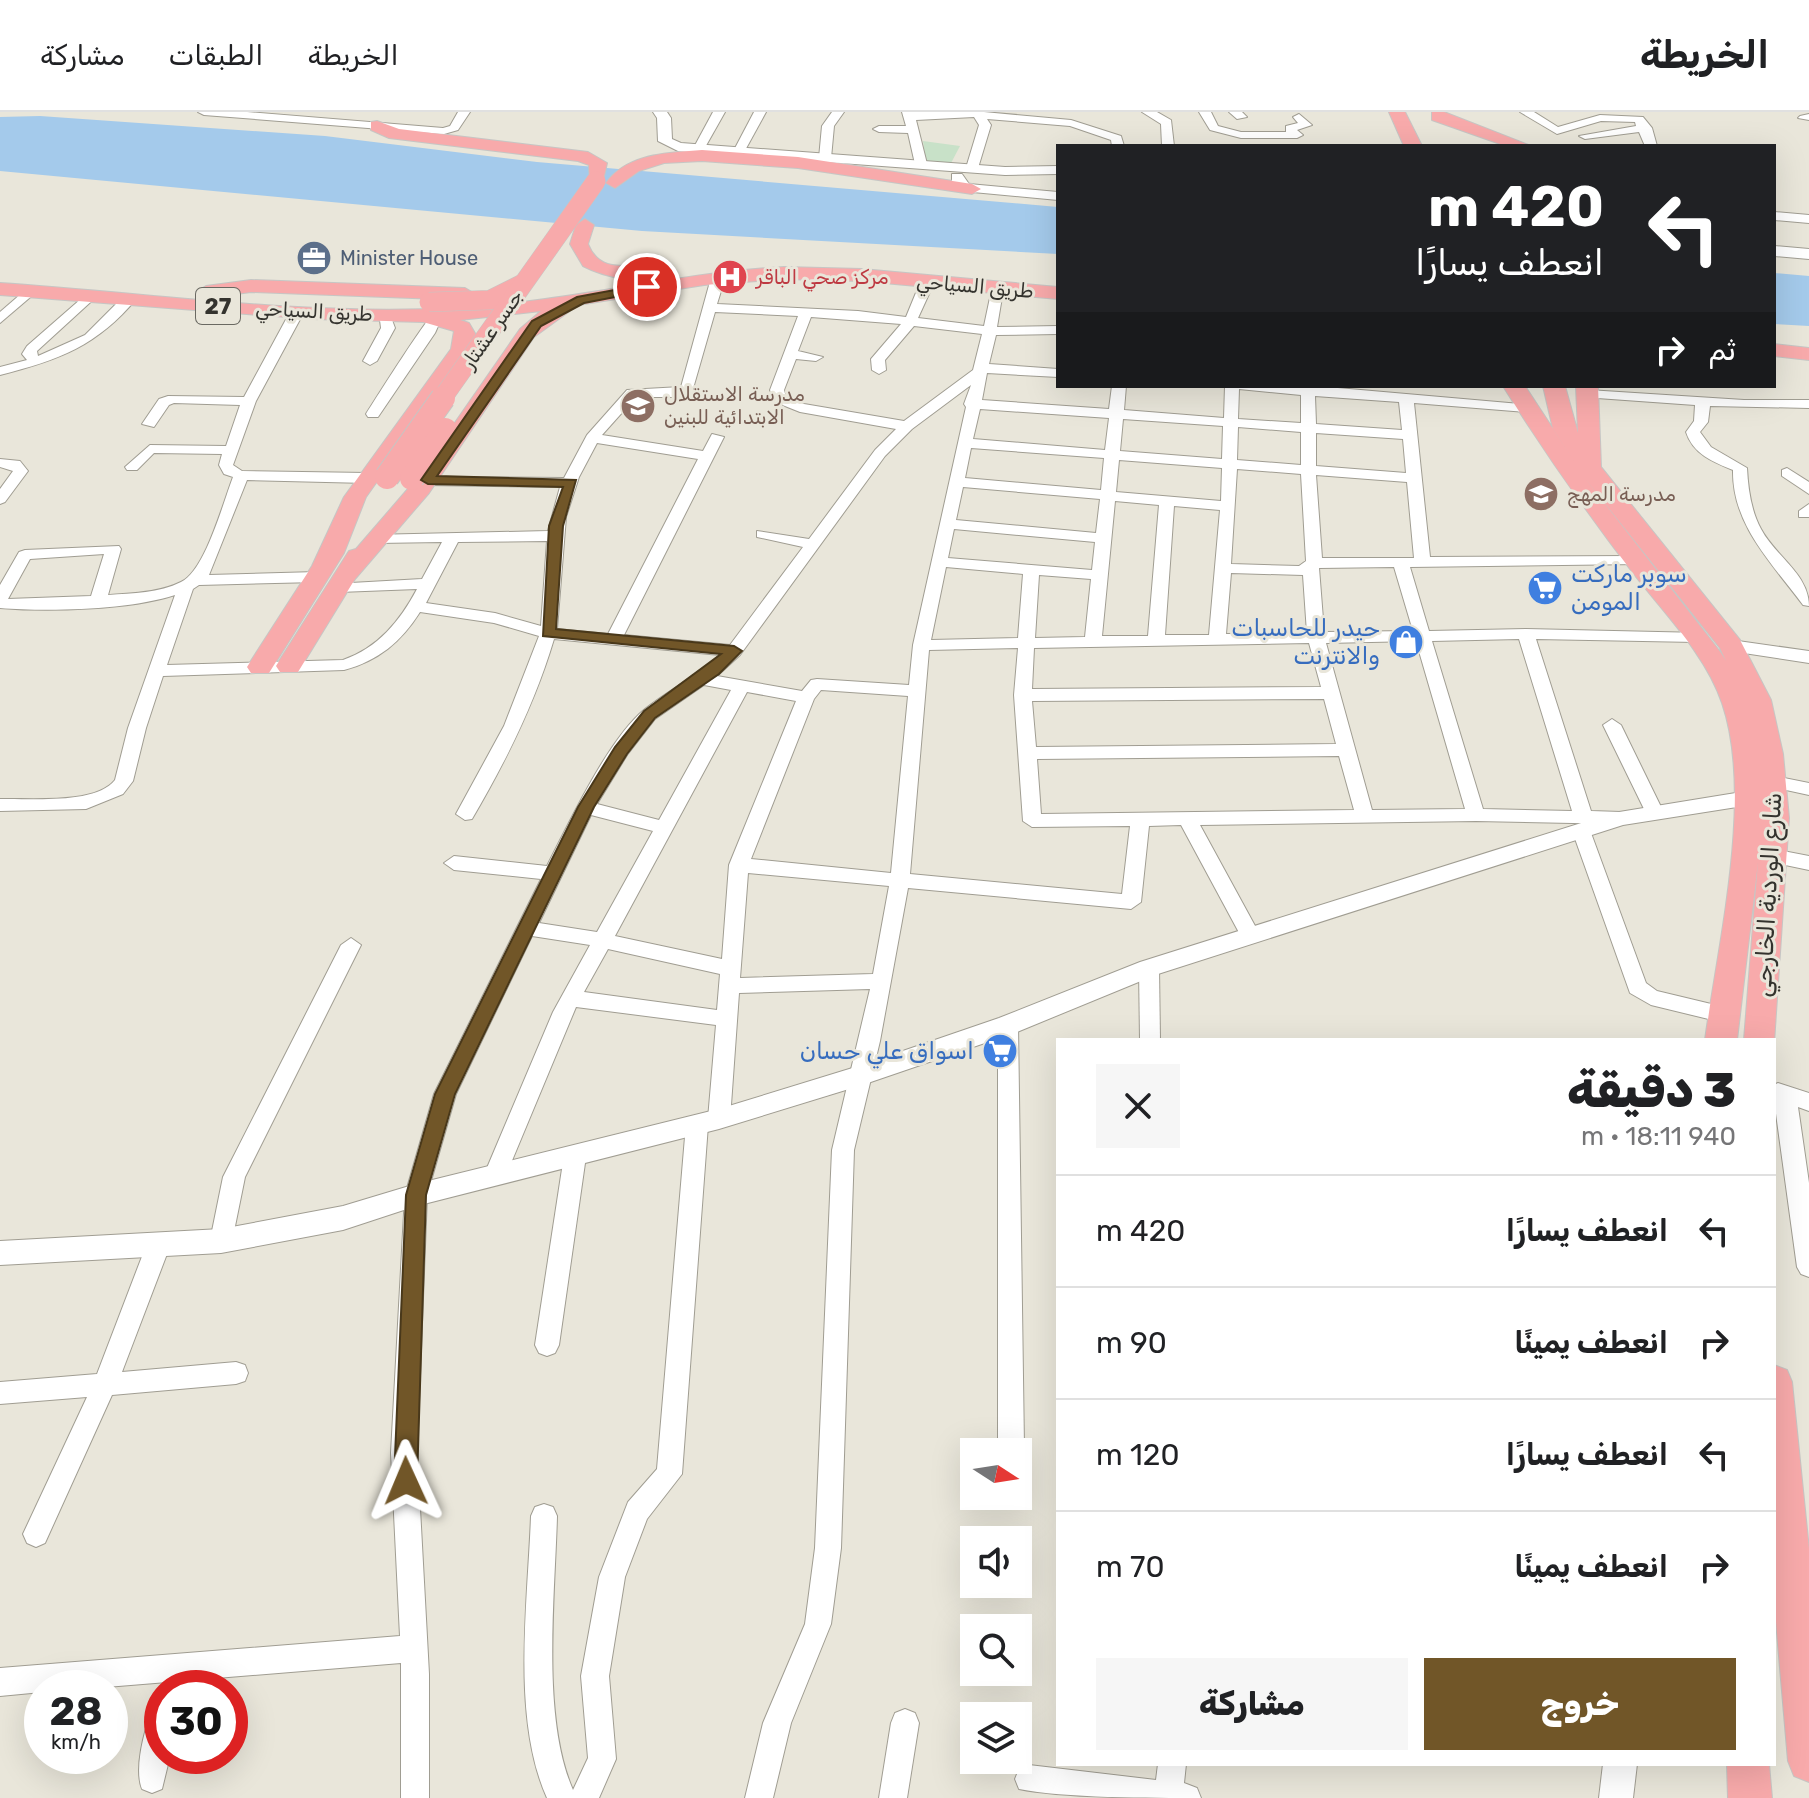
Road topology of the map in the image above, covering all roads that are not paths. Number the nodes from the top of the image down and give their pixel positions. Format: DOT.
graph roads {
  1 [pos="204,112"];
  2 [pos="464,112"];
  3 [pos="660,112"];
  4 [pos="719,112"];
  5 [pos="760,112"];
  6 [pos="838,112"];
  7 [pos="1148,112"];
  8 [pos="1220,112"];
  9 [pos="1397,112"];
  10 [pos="1413,112"];
  11 [pos="1526,112"];
  12 [pos="977,113"];
  13 [pos="1205,113"];
  14 [pos="1562,113"];
  15 [pos="1435,114"];
  16 [pos="909,115"];
  17 [pos="1299,117"];
  18 [pos="377,126"];
  19 [pos="1241,128"];
  20 [pos="879,129"];
  21 [pos="913,130"];
  22 [pos="1583,130"];
  23 [pos="1291,138"];
  24 [pos="1118,144"];
  25 [pos="1168,144"];
  26 [pos="1412,144"];
  27 [pos="1461,144"];
  28 [pos="1477,144"];
  29 [pos="1517,144"];
  30 [pos="1650,144"];
  31 [pos="699,149"];
  32 [pos="739,152"];
  33 [pos="825,158"];
  34 [pos="921,164"];
  35 [pos="956,167"];
  36 [pos="972,168"];
  37 [pos="1056,170"];
  38 [pos="605,182"];
  39 [pos="972,189"];
  40 [pos="1056,196"];
  41 [pos="1776,216"];
  42 [pos="1809,219"];
  43 [pos="585,225"];
  44 [pos="1776,251"];
  45 [pos="1809,254"];
  46 [pos="529,276"];
  47 [pos="964,277"];
  48 [pos="718,278"];
  49 [pos="0,281"];
  50 [pos="927,283"];
  51 [pos="1000,284"];
  52 [pos="1056,285"];
  53 [pos="0,289"];
  54 [pos="29,291"];
  55 [pos="187,292"];
  56 [pos="1056,293"];
  57 [pos="605,294"];
  58 [pos="90,295"];
  59 [pos="130,298"];
  60 [pos="711,308"];
  61 [pos="297,312"];
  62 [pos="429,313"];
  63 [pos="384,315"];
  64 [pos="805,315"];
  65 [pos="0,319"];
  66 [pos="910,322"];
  67 [pos="1056,330"];
  68 [pos="988,331"];
  69 [pos="788,354"];
  70 [pos="816,357"];
  71 [pos="370,361"];
  72 [pos="36,362"];
  73 [pos="879,370"];
  74 [pos="979,370"];
  75 [pos="0,371"];
  76 [pos="1056,373"];
  77 [pos="1119,388"];
  78 [pos="1232,388"];
  79 [pos="1308,388"];
  80 [pos="1515,388"];
  81 [pos="1554,388"];
  82 [pos="1588,390"];
  83 [pos="1406,400"];
  84 [pos="249,401"];
  85 [pos="1703,401"];
  86 [pos="971,404"];
  87 [pos="1809,404"];
  88 [pos="1527,408"];
  89 [pos="1119,412"];
  90 [pos="373,414"];
  91 [pos="1231,420"];
  92 [pos="149,424"];
  93 [pos="907,426"];
  94 [pos="1307,426"];
  95 [pos="1409,435"];
  96 [pos="717,437"];
  97 [pos="592,438"];
  98 [pos="964,443"];
  99 [pos="229,450"];
  100 [pos="1114,455"];
  101 [pos="707,456"];
  102 [pos="0,463"];
  103 [pos="1229,464"];
  104 [pos="132,467"];
  105 [pos="1309,468"];
  106 [pos="1787,473"];
  107 [pos="1582,474"];
  108 [pos="241,475"];
  109 [pos="377,477"];
  110 [pos="1412,478"];
  111 [pos="420,479"];
  112 [pos="955,482"];
  113 [pos="571,483"];
  114 [pos="1809,489"];
  115 [pos="1109,494"];
  116 [pos="0,499"];
  117 [pos="1167,500"];
  118 [pos="1228,506"];
  119 [pos="946,524"];
  120 [pos="763,534"];
  121 [pos="555,536"];
  122 [pos="377,538"];
  123 [pos="452,538"];
  124 [pos="1104,538"];
  125 [pos="812,544"];
  126 [pos="1634,561"];
  127 [pos="939,562"];
  128 [pos="1423,563"];
  129 [pos="1401,564"];
  130 [pos="1312,566"];
  131 [pos="1223,568"];
  132 [pos="1031,569"];
  133 [pos="1099,575"];
  134 [pos="331,577"];
  135 [pos="191,583"];
  136 [pos="426,584"];
  137 [pos="0,601"];
  138 [pos="98,601"];
  139 [pos="1809,601"];
  140 [pos="415,606"];
  141 [pos="548,633"];
  142 [pos="1526,634"];
  143 [pos="1421,636"];
  144 [pos="1696,637"];
  145 [pos="1316,638"];
  146 [pos="613,640"];
  147 [pos="1217,640"];
  148 [pos="1093,641"];
  149 [pos="1156,641"];
  150 [pos="1025,643"];
  151 [pos="921,645"];
  152 [pos="1731,646"];
  153 [pos="734,651"];
  154 [pos="1809,657"];
  155 [pos="289,666"];
  156 [pos="260,667"];
  157 [pos="157,671"];
  158 [pos="701,679"];
  159 [pos="741,688"];
  160 [pos="914,691"];
  161 [pos="1329,693"];
  162 [pos="1023,695"];
  163 [pos="806,697"];
  164 [pos="1612,725"];
  165 [pos="1347,750"];
  166 [pos="1027,753"];
  167 [pos="1774,782"];
  168 [pos="1809,789"];
  169 [pos="1748,799"];
  170 [pos="0,805"];
  171 [pos="586,807"];
  172 [pos="1654,811"];
  173 [pos="465,814"];
  174 [pos="1476,815"];
  175 [pos="1365,817"];
  176 [pos="1187,819"];
  177 [pos="1140,820"];
  178 [pos="1582,824"];
  179 [pos="666,828"];
  180 [pos="1773,856"];
  181 [pos="454,863"];
  182 [pos="1809,863"];
  183 [pos="739,865"];
  184 [pos="554,874"];
  185 [pos="900,881"];
  186 [pos="527,928"];
  187 [pos="1250,935"];
  188 [pos="601,940"];
  189 [pos="351,945"];
  190 [pos="1149,968"];
  191 [pos="730,978"];
  192 [pos="879,981"];
  193 [pos="570,998"];
  194 [pos="727,1019"];
  195 [pos="1008,1025"];
  196 [pos="1724,1030"];
  197 [pos="1150,1038"];
  198 [pos="1760,1038"];
  199 [pos="862,1075"];
  200 [pos="1780,1093"];
  201 [pos="1809,1102"];
  202 [pos="708,1122"];
  203 [pos="575,1156"];
  204 [pos="495,1175"];
  205 [pos="416,1195"];
  206 [pos="221,1241"];
  207 [pos="158,1246"];
  208 [pos="0,1253"];
  209 [pos="1809,1267"];
  210 [pos="547,1345"];
  211 [pos="236,1373"];
  212 [pos="104,1386"];
  213 [pos="0,1393"];
  214 [pos="1776,1404"];
  215 [pos="1011,1438"];
  216 [pos="544,1516"];
  217 [pos="36,1534"];
  218 [pos="414,1648"];
  219 [pos="234,1670"];
  220 [pos="144,1679"];
  221 [pos="0,1682"];
  222 [pos="905,1723"];
  223 [pos="1809,1761"];
  224 [pos="1172,1766"];
  225 [pos="1620,1766"];
  226 [pos="1748,1766"];
  227 [pos="153,1774"];
  228 [pos="152,1779"];
  229 [pos="1029,1779"];
  230 [pos="1178,1796"];
  231 [pos="415,1798"];
  232 [pos="562,1798"];
  233 [pos="584,1798"];
  234 [pos="759,1798"];
  235 [pos="893,1798"];
  236 [pos="1616,1798"];
  237 [pos="1750,1798"];
  1 -- 18 [label="street"];
  2 -- 18 [label="street"];
  3 -- 31 [label="street"];
  4 -- 31 [label="street"];
  5 -- 32 [label="street"];
  6 -- 33 [label="street"];
  7 -- 25 [label="street"];
  8 -- 13 [label="street"];
  9 -- 26 [label="main road"];
  10 -- 27 [label="main road"];
  11 -- 22 [label="street"];
  12 -- 16 [label="street"];
  12 -- 24 [label="street"];
  12 -- 36 [label="street"];
  13 -- 19 [label="street"];
  14 -- 22 [label="street"];
  15 -- 28 [label="main road"];
  15 -- 29 [label="main road"];
  16 -- 21 [label="street"];
  17 -- 23 [label="street"];
  18 -- 38 [label="main road"];
  19 -- 23 [label="street"];
  20 -- 21 [label="street"];
  21 -- 34 [label="street"];
  22 -- 30 [label="street"];
  31 -- 32 [label="street"];
  32 -- 33 [label="street"];
  33 -- 34 [label="street"];
  34 -- 35 [label="street"];
  35 -- 36 [label="street"];
  35 -- 39 [label="street"];
  36 -- 37 [label="street"];
  38 -- 39 [label="main road"];
  38 -- 43 [label="main road, جسر عشتار"];
  38 -- 46 [label="main road, جسر عشتار, bridge"];
  39 -- 40 [label="street"];
  41 -- 42 [label="street"];
  43 -- 47 [label="main road"];
  43 -- 111 [label="main road, جسر عشتار, bridge"];
  44 -- 45 [label="street"];
  46 -- 62 [label="main road, bridge"];
  46 -- 109 [label="main road, جسر عشتار, bridge"];
  47 -- 51 [label="main road, طريق السياحي"];
  47 -- 55 [label="main road, طريق السياحي / 27"];
  48 -- 50 [label="main road, طريق السياحي"];
  48 -- 57 [label="main road, طريق السياحي"];
  48 -- 60 [label="street"];
  49 -- 55 [label="main road, طريق السياحي / 27"];
  50 -- 51 [label="main road, طريق السياحي"];
  50 -- 66 [label="street"];
  51 -- 52 [label="main road, طريق السياحي"];
  51 -- 56 [label="main road, طريق السياحي"];
  51 -- 68 [label="street"];
  53 -- 54 [label="main road, طريق السياحي / 27"];
  54 -- 58 [label="main road, طريق السياحي / 27"];
  54 -- 65 [label="street"];
  55 -- 62 [label="main road"];
  57 -- 62 [label="main road"];
  57 -- 111 [label="main road"];
  58 -- 59 [label="main road, طريق السياحي / 27"];
  58 -- 72 [label="street"];
  59 -- 61 [label="main road, طريق السياحي / 27"];
  59 -- 72 [label="street"];
  60 -- 64 [label="street"];
  60 -- 97 [label="street"];
  61 -- 63 [label="main road, طريق السياحي / 27"];
  61 -- 84 [label="street"];
  62 -- 63 [label="main road, طريق السياحي / 27"];
  62 -- 90 [label="street"];
  62 -- 109 [label="main road"];
  63 -- 71 [label="street"];
  64 -- 66 [label="street"];
  64 -- 69 [label="street"];
  66 -- 68 [label="street"];
  66 -- 73 [label="street"];
  67 -- 68 [label="street"];
  68 -- 74 [label="street"];
  69 -- 70 [label="street"];
  69 -- 93 [label="street"];
  72 -- 75 [label="street"];
  74 -- 76 [label="street"];
  74 -- 86 [label="street"];
  74 -- 93 [label="street"];
  77 -- 89 [label="street"];
  78 -- 91 [label="street"];
  79 -- 83 [label="street"];
  79 -- 94 [label="street"];
  80 -- 88 [label="main road"];
  81 -- 107 [label="main road"];
  82 -- 85 [label="street"];
  82 -- 107 [label="main road"];
  83 -- 88 [label="street"];
  83 -- 95 [label="street"];
  84 -- 92 [label="street"];
  84 -- 99 [label="street"];
  85 -- 87 [label="street"];
  85 -- 139 [label="street"];
  86 -- 89 [label="street"];
  86 -- 98 [label="street"];
  88 -- 107 [label="main road"];
  89 -- 91 [label="street"];
  89 -- 100 [label="street"];
  91 -- 94 [label="street"];
  91 -- 103 [label="street"];
  93 -- 125 [label="street"];
  94 -- 95 [label="street"];
  94 -- 105 [label="street"];
  95 -- 110 [label="street"];
  96 -- 101 [label="street"];
  97 -- 101 [label="street"];
  97 -- 113 [label="street"];
  98 -- 100 [label="street"];
  98 -- 112 [label="street"];
  99 -- 104 [label="street"];
  99 -- 108 [label="street"];
  100 -- 103 [label="street"];
  100 -- 115 [label="street"];
  101 -- 146 [label="street"];
  102 -- 116 [label="street"];
  103 -- 105 [label="street"];
  103 -- 118 [label="street"];
  105 -- 110 [label="street"];
  105 -- 130 [label="street"];
  106 -- 114 [label="street"];
  107 -- 126 [label="main road, شارع الوردية الخارجي"];
  107 -- 152 [label="main road, شارع الوردية الخارجي"];
  108 -- 109 [label="street"];
  108 -- 135 [label="street"];
  109 -- 134 [label="main road"];
  110 -- 128 [label="street"];
  111 -- 113 [label="street"];
  111 -- 122 [label="main road"];
  111 -- 134 [label="main road"];
  112 -- 115 [label="street"];
  112 -- 119 [label="street"];
  113 -- 121 [label="street"];
  115 -- 117 [label="street"];
  115 -- 124 [label="street"];
  117 -- 118 [label="street"];
  117 -- 149 [label="street"];
  118 -- 131 [label="street"];
  119 -- 124 [label="street"];
  119 -- 127 [label="street"];
  120 -- 125 [label="street"];
  121 -- 123 [label="street"];
  121 -- 141 [label="street"];
  122 -- 123 [label="street"];
  122 -- 134 [label="main road"];
  123 -- 136 [label="street"];
  124 -- 133 [label="street"];
  125 -- 153 [label="street"];
  126 -- 128 [label="street"];
  126 -- 144 [label="main road, شارع الوردية الخارجي"];
  127 -- 132 [label="street"];
  127 -- 151 [label="street"];
  128 -- 129 [label="street"];
  129 -- 130 [label="street"];
  129 -- 143 [label="street"];
  130 -- 131 [label="street"];
  130 -- 145 [label="street"];
  131 -- 147 [label="street"];
  132 -- 133 [label="street"];
  132 -- 150 [label="street"];
  133 -- 148 [label="street"];
  134 -- 135 [label="street"];
  134 -- 136 [label="street"];
  134 -- 155 [label="main road"];
  134 -- 156 [label="main road"];
  135 -- 138 [label="street"];
  135 -- 157 [label="street"];
  136 -- 140 [label="street"];
  137 -- 138 [label="street"];
  137 -- 138 [label="street"];
  140 -- 141 [label="street"];
  140 -- 155 [label="street"];
  141 -- 146 [label="street"];
  141 -- 173 [label="street"];
  142 -- 143 [label="street"];
  142 -- 144 [label="street"];
  142 -- 178 [label="street"];
  143 -- 145 [label="street"];
  143 -- 174 [label="street"];
  144 -- 169 [label="main road, شارع الوردية الخارجي"];
  145 -- 147 [label="street"];
  145 -- 161 [label="street"];
  146 -- 153 [label="street"];
  147 -- 149 [label="street"];
  148 -- 149 [label="street"];
  148 -- 150 [label="street"];
  150 -- 151 [label="street"];
  150 -- 162 [label="street"];
  151 -- 160 [label="street"];
  152 -- 154 [label="street"];
  152 -- 167 [label="main road, شارع الوردية الخارجي"];
  153 -- 158 [label="street"];
  155 -- 156 [label="street"];
  156 -- 157 [label="street"];
  157 -- 170 [label="street"];
  158 -- 159 [label="street"];
  158 -- 171 [label="street"];
  159 -- 163 [label="street"];
  159 -- 179 [label="street"];
  160 -- 163 [label="street"];
  160 -- 185 [label="street"];
  161 -- 162 [label="street"];
  161 -- 165 [label="street"];
  162 -- 166 [label="street"];
  163 -- 183 [label="street"];
  164 -- 172 [label="street"];
  165 -- 166 [label="street"];
  165 -- 175 [label="street"];
  166 -- 177 [label="street"];
  167 -- 168 [label="street"];
  167 -- 180 [label="main road, شارع الوردية الخارجي"];
  169 -- 172 [label="street"];
  169 -- 196 [label="main road, شارع الوردية الخارجي"];
  171 -- 179 [label="street"];
  171 -- 184 [label="street"];
  172 -- 178 [label="street"];
  174 -- 175 [label="street"];
  174 -- 178 [label="street"];
  175 -- 176 [label="street"];
  176 -- 177 [label="street"];
  176 -- 187 [label="street"];
  177 -- 185 [label="street"];
  178 -- 187 [label="street"];
  178 -- 196 [label="street"];
  179 -- 188 [label="street"];
  180 -- 182 [label="street"];
  180 -- 198 [label="main road, شارع الوردية الخارجي"];
  181 -- 184 [label="street"];
  183 -- 185 [label="street"];
  183 -- 191 [label="street"];
  184 -- 186 [label="street"];
  185 -- 192 [label="street"];
  186 -- 188 [label="street"];
  186 -- 205 [label="street"];
  187 -- 190 [label="street"];
  188 -- 191 [label="street"];
  188 -- 193 [label="street"];
  189 -- 206 [label="street"];
  190 -- 195 [label="street"];
  190 -- 197 [label="street"];
  191 -- 192 [label="street"];
  191 -- 194 [label="street"];
  192 -- 199 [label="street"];
  193 -- 194 [label="street"];
  193 -- 204 [label="street"];
  194 -- 202 [label="street"];
  195 -- 199 [label="street"];
  195 -- 215 [label="street"];
  199 -- 202 [label="street"];
  199 -- 234 [label="street"];
  200 -- 201 [label="street"];
  200 -- 209 [label="street"];
  202 -- 203 [label="street"];
  202 -- 233 [label="street"];
  203 -- 204 [label="street"];
  203 -- 210 [label="street"];
  204 -- 205 [label="street"];
  205 -- 206 [label="street"];
  205 -- 218 [label="street"];
  206 -- 207 [label="street"];
  207 -- 208 [label="street"];
  207 -- 212 [label="street"];
  211 -- 212 [label="street"];
  212 -- 213 [label="street"];
  212 -- 217 [label="street"];
  214 -- 223 [label="main road"];
  216 -- 232 [label="street"];
  218 -- 219 [label="street"];
  218 -- 231 [label="street"];
  220 -- 221 [label="street"];
  222 -- 235 [label="street"];
  224 -- 230 [label="street"];
  225 -- 236 [label="street"];
  226 -- 237 [label="main road"];
  227 -- 228 [label="street"];
  229 -- 230 [label="street"];
}
